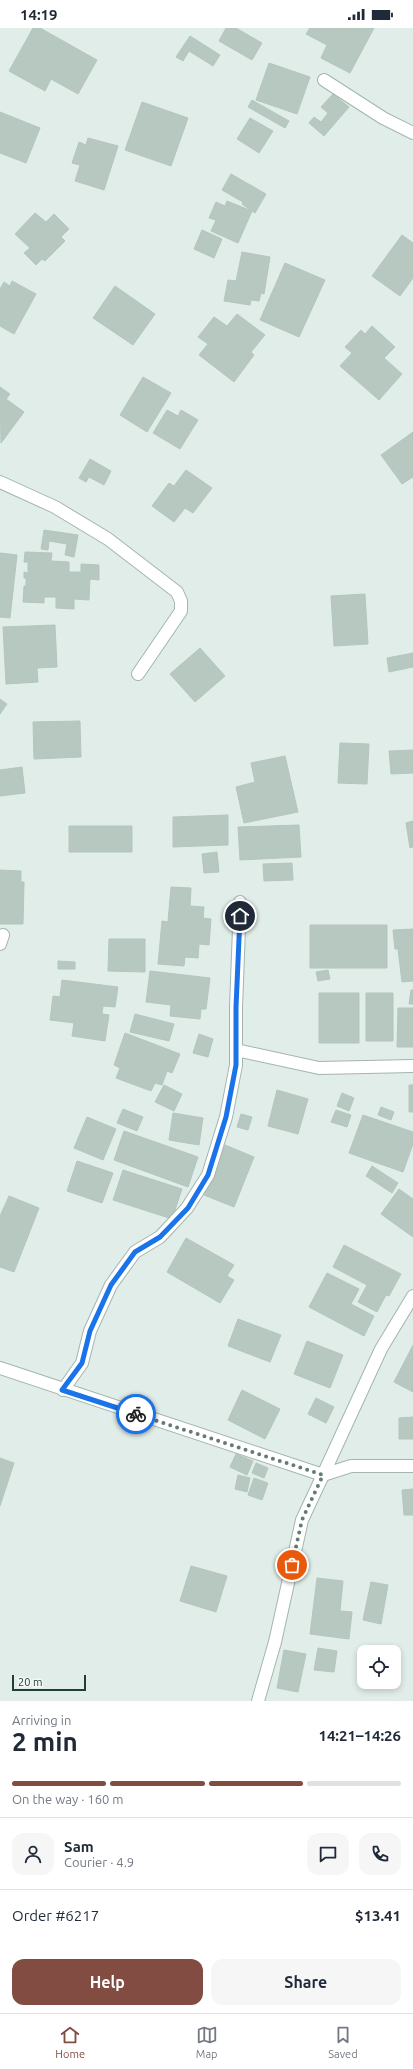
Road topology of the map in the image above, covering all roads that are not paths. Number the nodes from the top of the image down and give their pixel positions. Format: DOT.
graph roads {
  1 [pos="324,80"];
  2 [pos="413,133"];
  3 [pos="0,482"];
  4 [pos="138,674"];
  5 [pos="240,902"];
  6 [pos="236,1050"];
  7 [pos="413,1066"];
  8 [pos="413,1296"];
  9 [pos="0,1368"];
  10 [pos="62,1390"];
  11 [pos="413,1466"];
  12 [pos="323,1475"];
  13 [pos="258,1701"];
  1 -- 2 [label="street"];
  3 -- 4 [label="street"];
  5 -- 6 [label="street"];
  6 -- 7 [label="street"];
  6 -- 10 [label="street"];
  8 -- 12 [label="street"];
  9 -- 10 [label="street"];
  10 -- 12 [label="street"];
  11 -- 12 [label="street"];
  12 -- 13 [label="street"];
}
